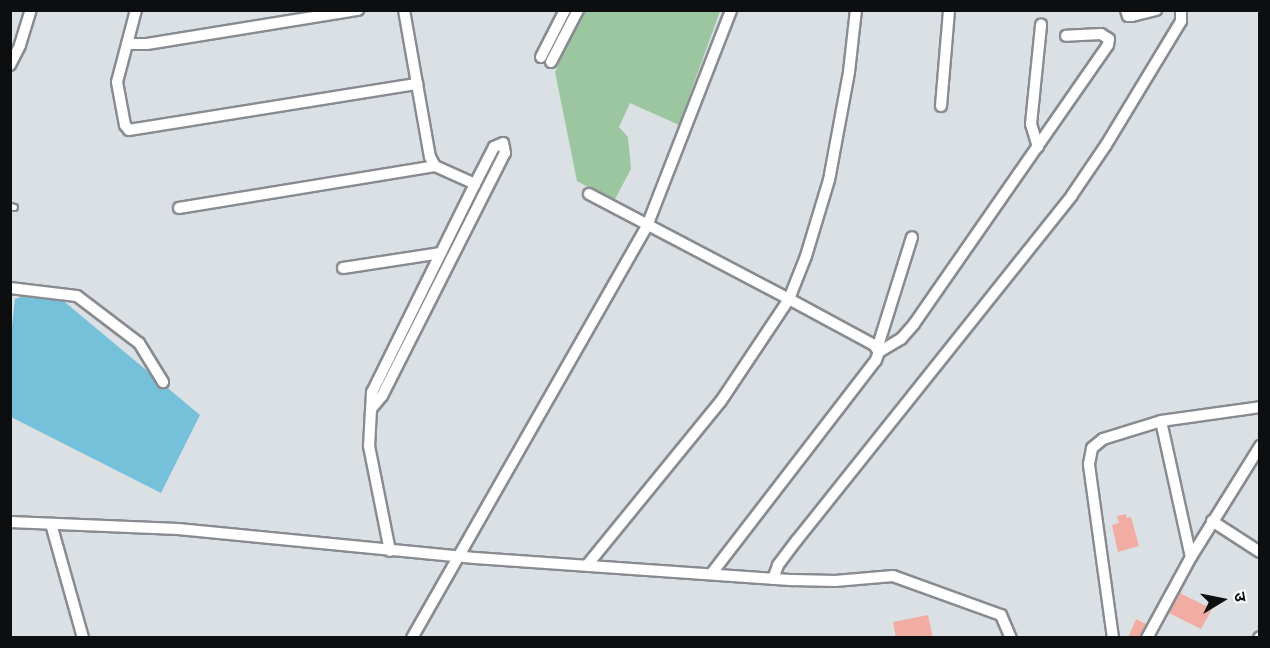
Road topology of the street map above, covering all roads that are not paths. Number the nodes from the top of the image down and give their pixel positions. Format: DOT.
graph roads {
  1 [pos="31,10"];
  2 [pos="136,10"];
  3 [pos="358,10"];
  4 [pos="404,10"];
  5 [pos="565,10"];
  6 [pos="578,10"];
  7 [pos="731,10"];
  8 [pos="856,10"];
  9 [pos="949,10"];
  10 [pos="1126,10"];
  11 [pos="1156,10"];
  12 [pos="1181,10"];
  13 [pos="1041,25"];
  14 [pos="1066,36"];
  15 [pos="127,44"];
  16 [pos="10,65"];
  17 [pos="417,84"];
  18 [pos="941,106"];
  19 [pos="1038,147"];
  20 [pos="435,166"];
  21 [pos="475,184"];
  22 [pos="589,194"];
  23 [pos="179,208"];
  24 [pos="647,226"];
  25 [pos="912,237"];
  26 [pos="441,253"];
  27 [pos="343,268"];
  28 [pos="10,288"];
  29 [pos="789,298"];
  30 [pos="878,350"];
  31 [pos="163,382"];
  32 [pos="1260,407"];
  33 [pos="371,409"];
  34 [pos="1161,421"];
  35 [pos="1260,446"];
  36 [pos="1212,521"];
  37 [pos="10,522"];
  38 [pos="51,524"];
  39 [pos="390,551"];
  40 [pos="1260,552"];
  41 [pos="457,556"];
  42 [pos="1191,557"];
  43 [pos="588,564"];
  44 [pos="712,573"];
  45 [pos="773,579"];
  46 [pos="83,638"];
  47 [pos="412,638"];
  48 [pos="1011,638"];
  49 [pos="1113,638"];
  50 [pos="1147,638"];
  1 -- 16 [label="street"];
  2 -- 15 [label="street"];
  3 -- 15 [label="street"];
  4 -- 17 [label="street"];
  5 -- 6 [label="street"];
  7 -- 24 [label="street"];
  8 -- 29 [label="street"];
  9 -- 18 [label="street"];
  10 -- 11 [label="street"];
  12 -- 45 [label="street"];
  13 -- 19 [label="street"];
  14 -- 19 [label="street"];
  15 -- 17 [label="street"];
  17 -- 20 [label="street"];
  19 -- 30 [label="street"];
  20 -- 21 [label="street"];
  20 -- 23 [label="street"];
  21 -- 26 [label="street"];
  21 -- 33 [label="street"];
  22 -- 24 [label="street"];
  24 -- 29 [label="street"];
  24 -- 41 [label="street"];
  25 -- 30 [label="street"];
  26 -- 27 [label="street"];
  26 -- 33 [label="street"];
  28 -- 31 [label="street"];
  29 -- 30 [label="street"];
  29 -- 43 [label="street"];
  30 -- 44 [label="street"];
  32 -- 34 [label="street"];
  33 -- 39 [label="street"];
  34 -- 42 [label="street"];
  34 -- 49 [label="street"];
  35 -- 36 [label="street"];
  36 -- 40 [label="street"];
  36 -- 42 [label="street"];
  37 -- 38 [label="street"];
  38 -- 39 [label="street"];
  38 -- 46 [label="street"];
  39 -- 41 [label="street"];
  41 -- 43 [label="street"];
  41 -- 47 [label="street"];
  42 -- 50 [label="street"];
  43 -- 44 [label="street"];
  44 -- 45 [label="street"];
  45 -- 48 [label="street"];
}
